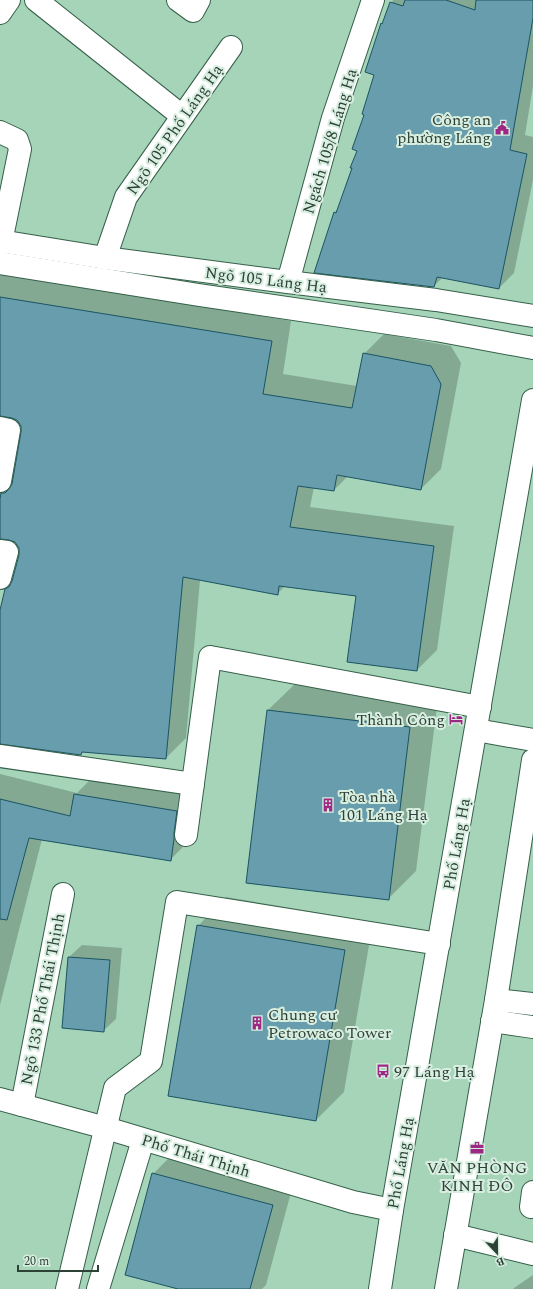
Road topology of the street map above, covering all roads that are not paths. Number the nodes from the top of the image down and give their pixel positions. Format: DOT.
graph roads {
  1 [pos="9,0"];
  2 [pos="36,0"];
  3 [pos="178,0"];
  4 [pos="199,0"];
  5 [pos="373,0"];
  6 [pos="0,13"];
  7 [pos="231,47"];
  8 [pos="182,116"];
  9 [pos="0,132"];
  10 [pos="1,241"];
  11 [pos="106,258"];
  12 [pos="0,263"];
  13 [pos="288,282"];
  14 [pos="533,316"];
  15 [pos="533,348"];
  16 [pos="533,400"];
  17 [pos="0,428"];
  18 [pos="0,481"];
  19 [pos="0,551"];
  20 [pos="0,578"];
  21 [pos="480,707"];
  22 [pos="476,730"];
  23 [pos="533,740"];
  24 [pos="0,756"];
  25 [pos="533,760"];
  26 [pos="193,784"];
  27 [pos="186,835"];
  28 [pos="63,894"];
  29 [pos="439,944"];
  30 [pos="496,1000"];
  31 [pos="533,1004"];
  32 [pos="492,1021"];
  33 [pos="533,1027"];
  34 [pos="0,1099"];
  35 [pos="22,1105"];
  36 [pos="106,1128"];
  37 [pos="143,1140"];
  38 [pos="533,1192"];
  39 [pos="533,1207"];
  40 [pos="392,1210"];
  41 [pos="455,1235"];
  42 [pos="533,1254"];
  43 [pos="68,1289"];
  44 [pos="98,1289"];
  45 [pos="380,1289"];
  46 [pos="446,1289"];
  1 -- 6 [label="main road"];
  2 -- 8 [label="main road"];
  3 -- 4 [label="main road"];
  5 -- 13 [label="main road, Ngách 105/8 Láng Hạ"];
  7 -- 8 [label="main road, Ngõ 105 Phố Láng Hạ"];
  8 -- 11 [label="main road, Ngõ 105 Phố Láng Hạ"];
  9 -- 10 [label="main road"];
  10 -- 11 [label="main road, Ngõ 105 Láng Hạ"];
  11 -- 13 [label="main road, Ngõ 105 Láng Hạ"];
  12 -- 15 [label="main road"];
  13 -- 14 [label="main road, Ngõ 105 Láng Hạ"];
  16 -- 21 [label="main road, Phố Láng Hạ"];
  17 -- 18 [label="main road"];
  19 -- 20 [label="main road"];
  21 -- 22 [label="main road, Phố Láng Hạ"];
  21 -- 26 [label="main road"];
  22 -- 23 [label="main road"];
  22 -- 29 [label="main road, Phố Láng Hạ"];
  24 -- 26 [label="main road"];
  25 -- 30 [label="main road"];
  26 -- 27 [label="main road"];
  28 -- 35 [label="main road, Ngõ 133 Phố Thái Thịnh"];
  29 -- 36 [label="main road"];
  29 -- 40 [label="main road, Phố Láng Hạ"];
  30 -- 31 [label="main road"];
  30 -- 32 [label="main road"];
  32 -- 33 [label="main road"];
  32 -- 41 [label="main road"];
  34 -- 35 [label="main road, Phố Thái Thịnh"];
  35 -- 36 [label="main road, Phố Thái Thịnh"];
  36 -- 37 [label="main road, Phố Thái Thịnh"];
  36 -- 43 [label="main road"];
  37 -- 40 [label="main road, Phố Thái Thịnh"];
  37 -- 44 [label="main road"];
  38 -- 39 [label="main road"];
  40 -- 45 [label="main road, Phố Láng Hạ"];
  41 -- 42 [label="main road"];
  41 -- 46 [label="main road"];
}
